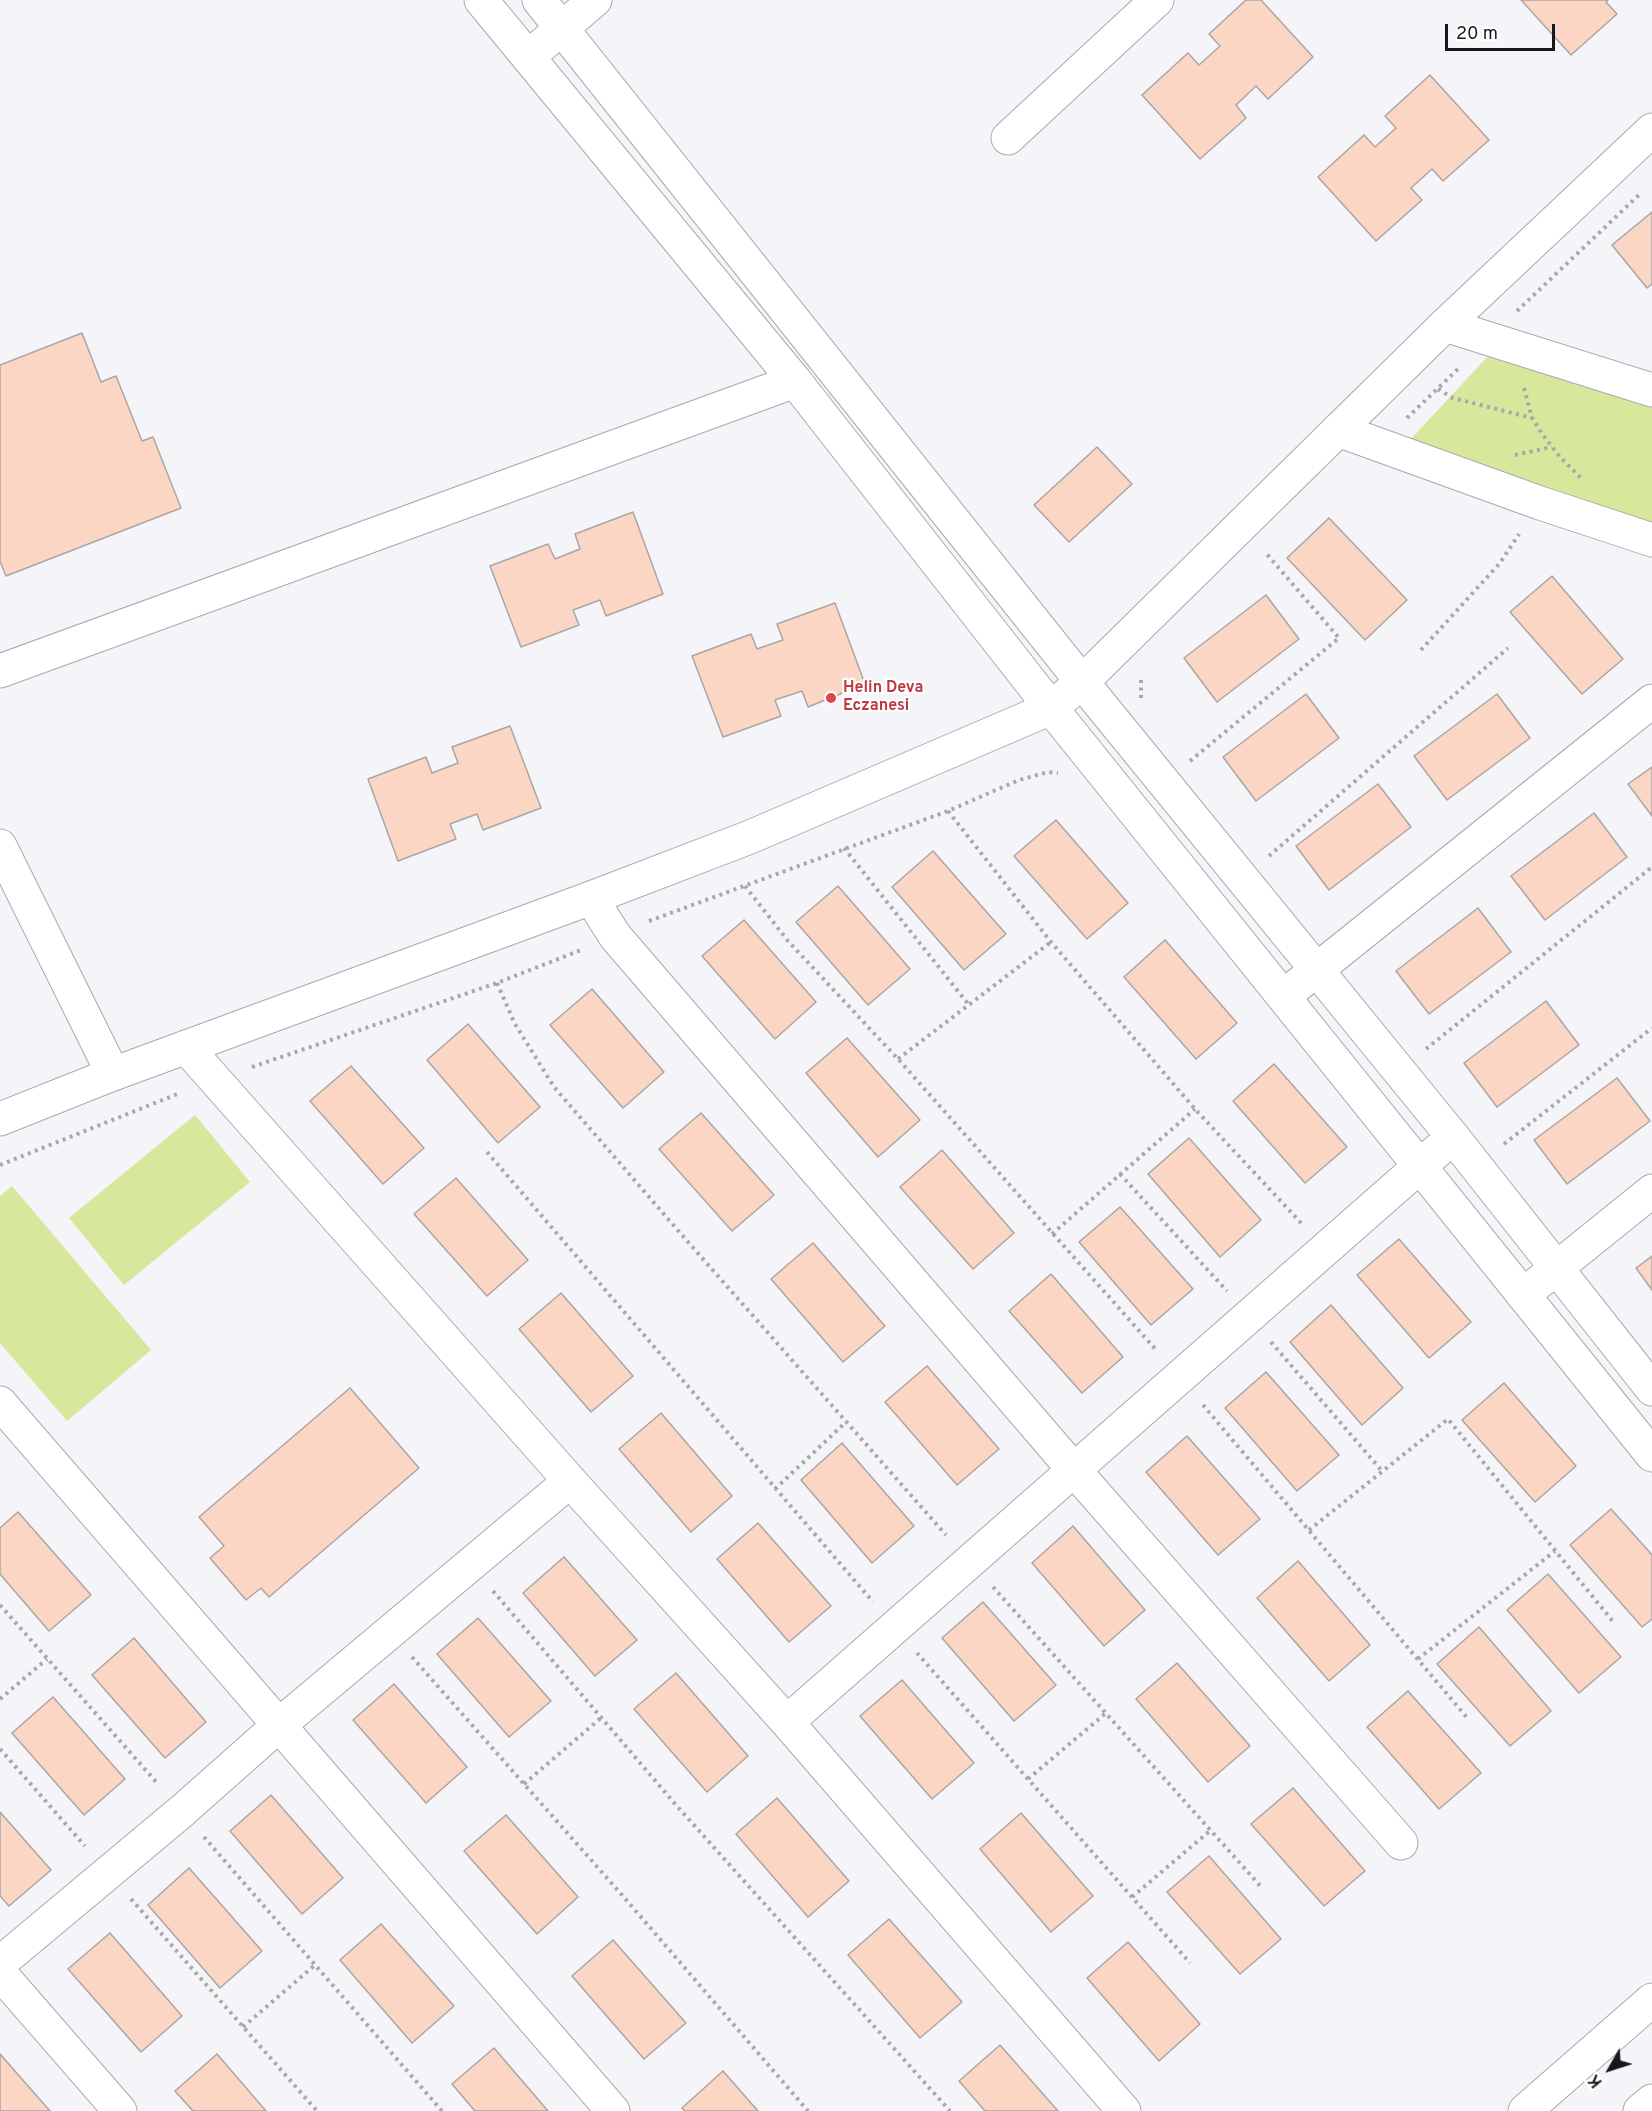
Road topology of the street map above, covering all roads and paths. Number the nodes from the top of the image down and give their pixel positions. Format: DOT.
graph roads {
  1 [pos="481,0"];
  2 [pos="539,0"];
  3 [pos="595,0"];
  4 [pos="1157,0"];
  5 [pos="562,29"];
  6 [pos="528,57"];
  7 [pos="1652,130"];
  8 [pos="1008,138"];
  9 [pos="1643,191"];
  10 [pos="1445,325"];
  11 [pos="1488,338"];
  12 [pos="1520,348"];
  13 [pos="795,381"];
  14 [pos="1438,389"];
  15 [pos="1652,390"];
  16 [pos="1532,418"];
  17 [pos="1338,430"];
  18 [pos="1380,445"];
  19 [pos="1587,483"];
  20 [pos="1540,503"];
  21 [pos="1652,540"];
  22 [pos="1272,545"];
  23 [pos="1265,552"];
  24 [pos="1257,560"];
  25 [pos="1508,648"];
  26 [pos="1421,650"];
  27 [pos="1146,669"];
  28 [pos="0,671"];
  29 [pos="1082,682"];
  30 [pos="1141,701"];
  31 [pos="1652,701"];
  32 [pos="1051,708"];
  33 [pos="1185,765"];
  34 [pos="1059,773"];
  35 [pos="948,811"];
  36 [pos="0,846"];
  37 [pos="844,848"];
  38 [pos="1264,860"];
  39 [pos="1652,867"];
  40 [pos="746,886"];
  41 [pos="591,898"];
  42 [pos="615,936"];
  43 [pos="1051,942"];
  44 [pos="1316,969"];
  45 [pos="497,983"];
  46 [pos="1284,996"];
  47 [pos="969,1005"];
  48 [pos="1652,1028"];
  49 [pos="186,1047"];
  50 [pos="1421,1054"];
  51 [pos="898,1059"];
  52 [pos="113,1074"];
  53 [pos="214,1080"];
  54 [pos="1195,1109"];
  55 [pos="0,1119"];
  56 [pos="1453,1137"];
  57 [pos="1496,1150"];
  58 [pos="487,1152"];
  59 [pos="0,1165"];
  60 [pos="1419,1166"];
  61 [pos="1120,1174"];
  62 [pos="1652,1191"];
  63 [pos="1052,1234"];
  64 [pos="1325,1248"];
  65 [pos="1557,1268"];
  66 [pos="1523,1295"];
  67 [pos="1249,1316"];
  68 [pos="1179,1377"];
  69 [pos="1652,1389"];
  70 [pos="0,1403"];
  71 [pos="846,1422"];
  72 [pos="1652,1455"];
  73 [pos="1074,1470"];
  74 [pos="1382,1472"];
  75 [pos="570,1480"];
  76 [pos="775,1488"];
  77 [pos="1309,1530"];
  78 [pos="1556,1551"];
  79 [pos="970,1561"];
  80 [pos="470,1564"];
  81 [pos="0,1605"];
  82 [pos="1615,1624"];
  83 [pos="895,1628"];
  84 [pos="390,1632"];
  85 [pos="47,1659"];
  86 [pos="1418,1659"];
  87 [pos="0,1699"];
  88 [pos="1106,1713"];
  89 [pos="602,1717"];
  90 [pos="1469,1720"];
  91 [pos="787,1722"];
  92 [pos="279,1725"];
  93 [pos="0,1749"];
  94 [pos="1028,1779"];
  95 [pos="524,1784"];
  96 [pos="182,1811"];
  97 [pos="1211,1830"];
  98 [pos="1401,1843"];
  99 [pos="108,1873"];
  100 [pos="1263,1889"];
  101 [pos="1132,1897"];
  102 [pos="0,1963"];
  103 [pos="1190,1963"];
  104 [pos="315,1965"];
  105 [pos="0,1973"];
  106 [pos="1652,2000"];
  107 [pos="243,2027"];
  108 [pos="1652,2101"];
  109 [pos="120,2111"];
  110 [pos="317,2111"];
  111 [pos="442,2111"];
  112 [pos="613,2111"];
  113 [pos="808,2111"];
  114 [pos="950,2111"];
  115 [pos="1124,2111"];
  116 [pos="1525,2111"];
  117 [pos="1640,2111"];
  1 -- 6 [label="street"];
  2 -- 5 [label="street"];
  3 -- 5 [label="street"];
  4 -- 8 [label="street"];
  5 -- 6 [label="street"];
  5 -- 29 [label="street"];
  6 -- 13 [label="street"];
  7 -- 10 [label="street"];
  9 -- 11 [label="path"];
  10 -- 11 [label="street"];
  10 -- 17 [label="street"];
  11 -- 12 [label="street"];
  11 -- 14 [label="path"];
  12 -- 15 [label="street"];
  12 -- 16 [label="path"];
  13 -- 28 [label="street"];
  13 -- 32 [label="street"];
  14 -- 16 [label="path"];
  14 -- 18 [label="path"];
  16 -- 19 [label="path"];
  17 -- 18 [label="street"];
  17 -- 29 [label="street"];
  18 -- 20 [label="street"];
  20 -- 21 [label="street"];
  20 -- 26 [label="path"];
  22 -- 23 [label="path"];
  23 -- 24 [label="path"];
  23 -- 33 [label="path"];
  25 -- 38 [label="path"];
  27 -- 30 [label="path"];
  29 -- 32 [label="street"];
  29 -- 44 [label="street"];
  31 -- 44 [label="street"];
  32 -- 41 [label="street"];
  32 -- 46 [label="street"];
  34 -- 35 [label="path"];
  35 -- 37 [label="path"];
  35 -- 43 [label="path"];
  36 -- 52 [label="street"];
  37 -- 40 [label="path"];
  37 -- 47 [label="path"];
  39 -- 50 [label="path"];
  40 -- 42 [label="path"];
  40 -- 51 [label="path"];
  41 -- 42 [label="street"];
  41 -- 49 [label="street"];
  42 -- 45 [label="path"];
  42 -- 73 [label="street"];
  43 -- 47 [label="path"];
  43 -- 54 [label="path"];
  44 -- 46 [label="street"];
  44 -- 56 [label="street"];
  45 -- 53 [label="path"];
  45 -- 71 [label="path"];
  46 -- 60 [label="street"];
  47 -- 51 [label="path"];
  48 -- 57 [label="path"];
  49 -- 52 [label="street"];
  49 -- 53 [label="street"];
  51 -- 63 [label="path"];
  52 -- 55 [label="street"];
  53 -- 59 [label="path"];
  53 -- 75 [label="street"];
  54 -- 61 [label="path"];
  54 -- 64 [label="path"];
  56 -- 60 [label="street"];
  56 -- 65 [label="street"];
  58 -- 76 [label="path"];
  60 -- 64 [label="street"];
  60 -- 66 [label="street"];
  61 -- 63 [label="path"];
  61 -- 67 [label="path"];
  62 -- 65 [label="street"];
  63 -- 68 [label="path"];
  64 -- 67 [label="street"];
  65 -- 66 [label="street"];
  65 -- 69 [label="street"];
  66 -- 72 [label="street"];
  67 -- 68 [label="street"];
  67 -- 74 [label="path"];
  68 -- 73 [label="street"];
  68 -- 77 [label="path"];
  70 -- 92 [label="street"];
  71 -- 76 [label="path"];
  71 -- 79 [label="path"];
  73 -- 79 [label="street"];
  73 -- 98 [label="street"];
  74 -- 77 [label="path"];
  74 -- 78 [label="path"];
  75 -- 80 [label="street"];
  75 -- 91 [label="street"];
  76 -- 83 [label="path"];
  77 -- 86 [label="path"];
  78 -- 82 [label="path"];
  78 -- 86 [label="path"];
  79 -- 83 [label="street"];
  79 -- 88 [label="path"];
  80 -- 84 [label="street"];
  80 -- 89 [label="path"];
  81 -- 85 [label="path"];
  83 -- 91 [label="street"];
  83 -- 94 [label="path"];
  84 -- 92 [label="street"];
  84 -- 95 [label="path"];
  85 -- 87 [label="path"];
  85 -- 96 [label="path"];
  86 -- 90 [label="path"];
  88 -- 94 [label="path"];
  88 -- 97 [label="path"];
  89 -- 95 [label="path"];
  89 -- 114 [label="path"];
  91 -- 115 [label="street"];
  92 -- 96 [label="street"];
  92 -- 112 [label="street"];
  93 -- 99 [label="path"];
  94 -- 101 [label="path"];
  95 -- 113 [label="path"];
  96 -- 99 [label="street"];
  96 -- 104 [label="path"];
  97 -- 100 [label="path"];
  97 -- 101 [label="path"];
  99 -- 102 [label="street"];
  99 -- 107 [label="path"];
  101 -- 103 [label="path"];
  104 -- 107 [label="path"];
  104 -- 111 [label="path"];
  105 -- 109 [label="street"];
  106 -- 116 [label="street"];
  107 -- 110 [label="path"];
  108 -- 117 [label="street"];
}
